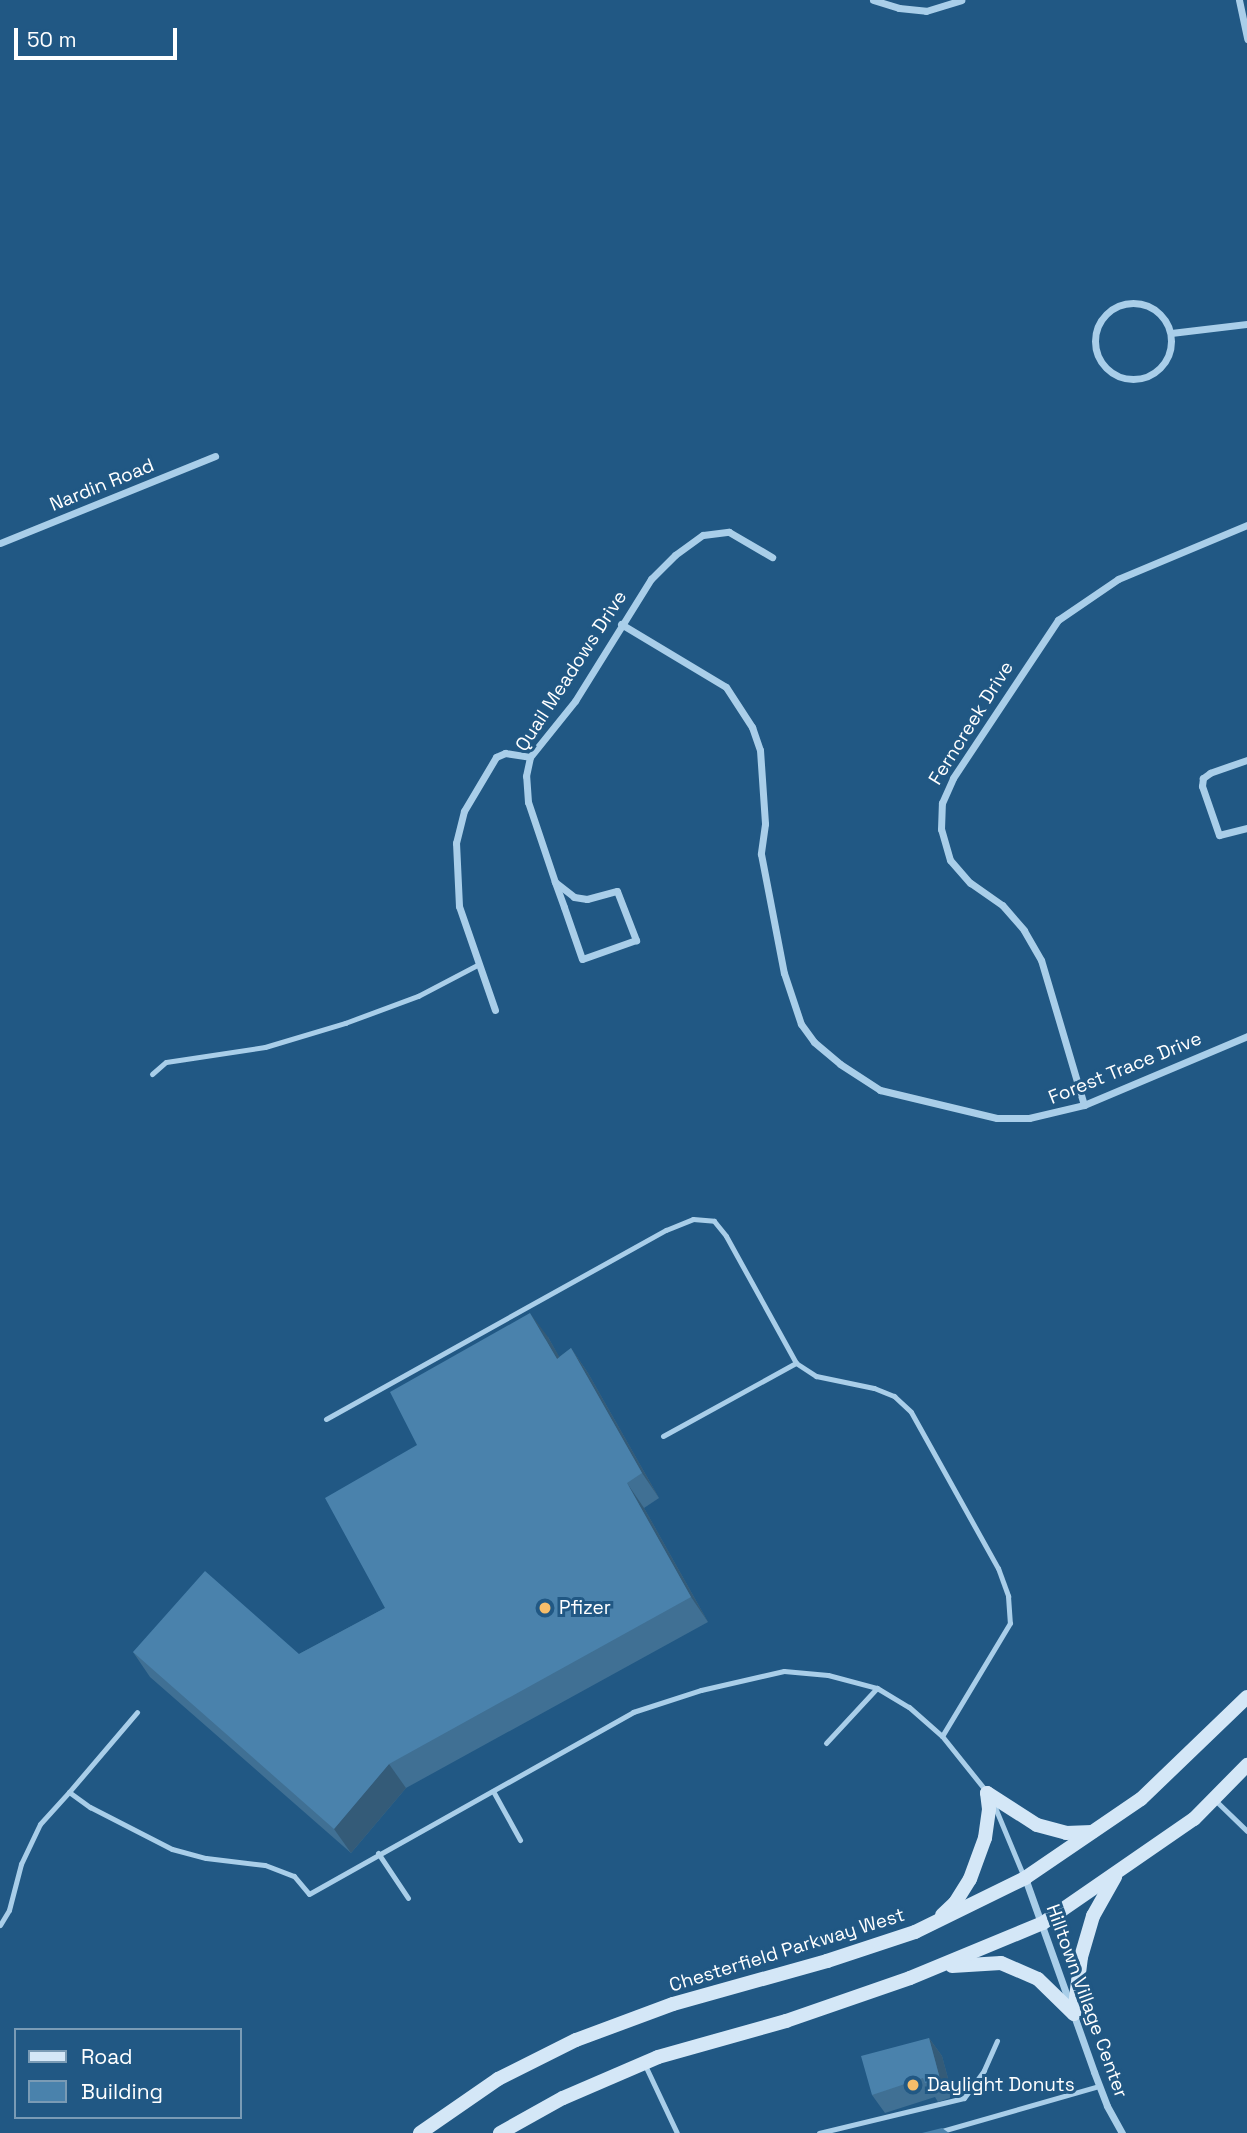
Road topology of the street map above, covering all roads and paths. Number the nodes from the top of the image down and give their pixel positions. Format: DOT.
graph roads {
  1 [pos="873,0"];
  2 [pos="961,0"];
  3 [pos="1239,0"];
  4 [pos="1247,39"];
  5 [pos="1247,324"];
  6 [pos="1171,333"];
  7 [pos="215,456"];
  8 [pos="1247,525"];
  9 [pos="0,543"];
  10 [pos="772,557"];
  11 [pos="621,624"];
  12 [pos="530,757"];
  13 [pos="1247,760"];
  14 [pos="1247,828"];
  15 [pos="555,882"];
  16 [pos="479,964"];
  17 [pos="495,1010"];
  18 [pos="1247,1035"];
  19 [pos="152,1074"];
  20 [pos="1084,1105"];
  21 [pos="796,1363"];
  22 [pos="327,1419"];
  23 [pos="663,1436"];
  24 [pos="877,1688"];
  25 [pos="1247,1698"];
  26 [pos="137,1712"];
  27 [pos="942,1736"];
  28 [pos="826,1743"];
  29 [pos="1247,1765"];
  30 [pos="493,1791"];
  31 [pos="69,1792"];
  32 [pos="987,1793"];
  33 [pos="1214,1799"];
  34 [pos="1247,1831"];
  35 [pos="1094,1832"];
  36 [pos="520,1840"];
  37 [pos="378,1853"];
  38 [pos="1117,1874"];
  39 [pos="1025,1878"];
  40 [pos="408,1898"];
  41 [pos="1043,1923"];
  42 [pos="932,1924"];
  43 [pos="0,1925"];
  44 [pos="940,1966"];
  45 [pos="1074,2014"];
  46 [pos="997,2041"];
  47 [pos="644,2063"];
  48 [pos="1099,2086"];
  49 [pos="419,2133"];
  50 [pos="500,2133"];
  51 [pos="677,2133"];
  52 [pos="819,2133"];
  53 [pos="935,2133"];
  54 [pos="1122,2133"];
  1 -- 2 [label="street"];
  3 -- 4 [label="street"];
  5 -- 6 [label="street"];
  6 -- 6 [label="street"];
  7 -- 9 [label="street, Nardin Road"];
  8 -- 20 [label="street, Ferncreek Drive"];
  10 -- 11 [label="street, Quail Meadows Drive"];
  11 -- 12 [label="street, Quail Meadows Drive"];
  11 -- 20 [label="street, Forest Trace Drive"];
  12 -- 15 [label="street, Quail Meadows Drive"];
  12 -- 16 [label="street"];
  13 -- 14 [label="street"];
  15 -- 15 [label="street, Quail Meadows Drive"];
  16 -- 17 [label="street"];
  16 -- 19 [label="lane"];
  18 -- 20 [label="street, Forest Trace Drive"];
  21 -- 22 [label="lane"];
  21 -- 23 [label="lane"];
  21 -- 27 [label="lane"];
  24 -- 27 [label="lane"];
  24 -- 28 [label="lane"];
  24 -- 30 [label="lane"];
  25 -- 35 [label="street, Chesterfield Parkway West"];
  26 -- 31 [label="lane"];
  27 -- 32 [label="lane"];
  29 -- 33 [label="street"];
  30 -- 36 [label="lane"];
  30 -- 37 [label="lane"];
  31 -- 37 [label="lane"];
  31 -- 43 [label="lane"];
  32 -- 35 [label="street"];
  32 -- 39 [label="lane"];
  32 -- 42 [label="street"];
  33 -- 34 [label="lane"];
  33 -- 38 [label="street"];
  35 -- 39 [label="street, Chesterfield Parkway West"];
  37 -- 40 [label="lane"];
  38 -- 41 [label="street"];
  38 -- 45 [label="street"];
  39 -- 41 [label="street, Hilltown Village Center"];
  39 -- 42 [label="street, Chesterfield Parkway West"];
  41 -- 44 [label="street"];
  41 -- 45 [label="street, Hilltown Village Center"];
  42 -- 49 [label="street, Chesterfield Parkway West"];
  44 -- 45 [label="street"];
  44 -- 47 [label="street"];
  45 -- 48 [label="street, Hilltown Village Center"];
  46 -- 52 [label="lane"];
  47 -- 50 [label="street"];
  47 -- 51 [label="lane"];
  48 -- 53 [label="lane"];
  48 -- 54 [label="street, Hilltown Village Center"];
}
